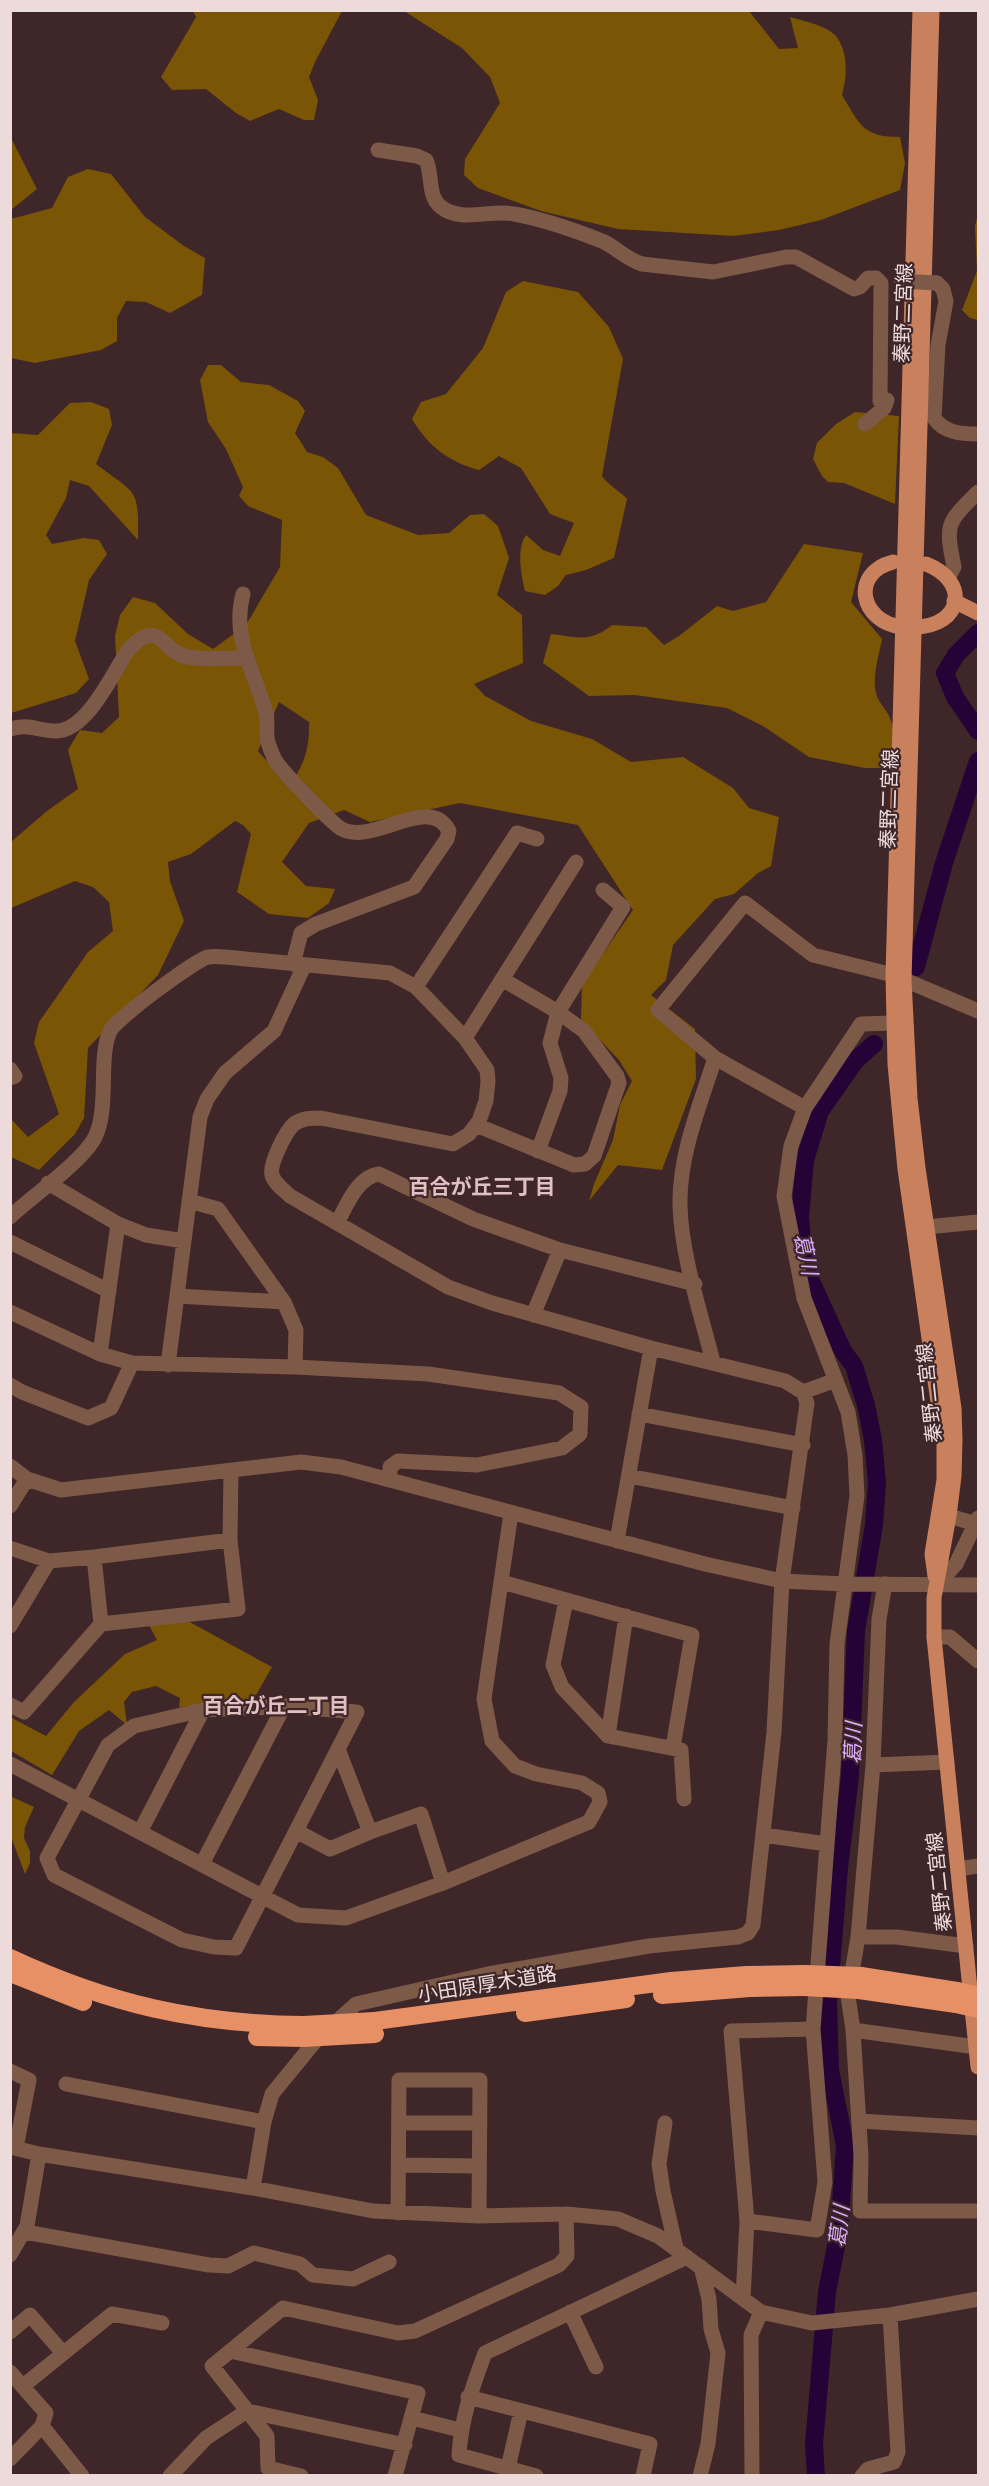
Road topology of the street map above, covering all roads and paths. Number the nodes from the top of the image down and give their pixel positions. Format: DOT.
graph roads {
  1 [pos="920,10"];
  2 [pos="933,10"];
  3 [pos="378,150"];
  4 [pos="884,408"];
  5 [pos="866,424"];
  6 [pos="978,434"];
  7 [pos="978,492"];
  8 [pos="893,562"];
  9 [pos="926,564"];
  10 [pos="948,578"];
  11 [pos="243,594"];
  12 [pos="954,601"];
  13 [pos="978,613"];
  14 [pos="908,627"];
  15 [pos="245,658"];
  16 [pos="10,729"];
  17 [pos="537,839"];
  18 [pos="576,862"];
  19 [pos="603,890"];
  20 [pos="298,965"];
  21 [pos="900,976"];
  22 [pos="502,980"];
  23 [pos="416,987"];
  24 [pos="978,1011"];
  25 [pos="558,1012"];
  26 [pos="894,1023"];
  27 [pos="465,1038"];
  28 [pos="714,1058"];
  29 [pos="10,1069"];
  30 [pos="10,1078"];
  31 [pos="805,1108"];
  32 [pos="476,1125"];
  33 [pos="538,1152"];
  34 [pos="48,1183"];
  35 [pos="189,1201"];
  36 [pos="10,1217"];
  37 [pos="978,1222"];
  38 [pos="337,1223"];
  39 [pos="118,1224"];
  40 [pos="920,1228"];
  41 [pos="184,1241"];
  42 [pos="10,1242"];
  43 [pos="560,1250"];
  44 [pos="694,1284"];
  45 [pos="109,1291"];
  46 [pos="177,1296"];
  47 [pos="284,1302"];
  48 [pos="10,1312"];
  49 [pos="533,1315"];
  50 [pos="651,1348"];
  51 [pos="100,1354"];
  52 [pos="713,1362"];
  53 [pos="132,1363"];
  54 [pos="168,1365"];
  55 [pos="295,1367"];
  56 [pos="836,1380"];
  57 [pos="10,1385"];
  58 [pos="803,1392"];
  59 [pos="639,1414"];
  60 [pos="803,1445"];
  61 [pos="10,1466"];
  62 [pos="231,1470"];
  63 [pos="629,1476"];
  64 [pos="27,1479"];
  65 [pos="390,1480"];
  66 [pos="10,1506"];
  67 [pos="792,1508"];
  68 [pos="511,1513"];
  69 [pos="949,1516"];
  70 [pos="977,1521"];
  71 [pos="230,1540"];
  72 [pos="617,1541"];
  73 [pos="10,1548"];
  74 [pos="94,1557"];
  75 [pos="49,1560"];
  76 [pos="782,1581"];
  77 [pos="502,1582"];
  78 [pos="848,1584"];
  79 [pos="881,1584"];
  80 [pos="936,1585"];
  81 [pos="978,1585"];
  82 [pos="566,1600"];
  83 [pos="626,1616"];
  84 [pos="101,1624"];
  85 [pos="10,1626"];
  86 [pos="934,1637"];
  87 [pos="978,1661"];
  88 [pos="10,1705"];
  89 [pos="284,1706"];
  90 [pos="203,1710"];
  91 [pos="608,1736"];
  92 [pos="673,1747"];
  93 [pos="338,1749"];
  94 [pos="947,1762"];
  95 [pos="10,1764"];
  96 [pos="873,1765"];
  97 [pos="684,1798"];
  98 [pos="78,1800"];
  99 [pos="296,1831"];
  100 [pos="140,1832"];
  101 [pos="370,1832"];
  102 [pos="763,1835"];
  103 [pos="827,1844"];
  104 [pos="202,1864"];
  105 [pos="978,1866"];
  106 [pos="958,1869"];
  107 [pos="443,1883"];
  108 [pos="263,1896"];
  109 [pos="858,1937"];
  110 [pos="10,1946"];
  111 [pos="966,1946"];
  112 [pos="10,1958"];
  113 [pos="10,1972"];
  114 [pos="39,1972"];
  115 [pos="974,1977"];
  116 [pos="978,1996"];
  117 [pos="956,1998"];
  118 [pos="978,2009"];
  119 [pos="813,2029"];
  120 [pos="853,2031"];
  121 [pos="304,2032"];
  122 [pos="976,2047"];
  123 [pos="978,2067"];
  124 [pos="10,2071"];
  125 [pos="66,2084"];
  126 [pos="859,2121"];
  127 [pos="264,2122"];
  128 [pos="399,2123"];
  129 [pos="480,2123"];
  130 [pos="665,2123"];
  131 [pos="978,2128"];
  132 [pos="13,2147"];
  133 [pos="39,2154"];
  134 [pos="399,2165"];
  135 [pos="479,2166"];
  136 [pos="252,2188"];
  137 [pos="978,2211"];
  138 [pos="398,2213"];
  139 [pos="566,2214"];
  140 [pos="479,2216"];
  141 [pos="747,2221"];
  142 [pos="25,2232"];
  143 [pos="682,2252"];
  144 [pos="10,2255"];
  145 [pos="388,2262"];
  146 [pos="700,2267"];
  147 [pos="743,2299"];
  148 [pos="978,2300"];
  149 [pos="761,2312"];
  150 [pos="570,2313"];
  151 [pos="890,2315"];
  152 [pos="162,2324"];
  153 [pos="10,2332"];
  154 [pos="230,2351"];
  155 [pos="63,2353"];
  156 [pos="596,2367"];
  157 [pos="10,2372"];
  158 [pos="23,2386"];
  159 [pos="468,2397"];
  160 [pos="247,2411"];
  161 [pos="521,2411"];
  162 [pos="412,2418"];
  163 [pos="42,2426"];
  164 [pos="460,2430"];
  165 [pos="405,2445"];
  166 [pos="10,2459"];
  167 [pos="508,2468"];
  168 [pos="82,2475"];
  169 [pos="170,2475"];
  170 [pos="301,2475"];
  171 [pos="395,2475"];
  172 [pos="536,2475"];
  173 [pos="643,2475"];
  174 [pos="700,2475"];
  175 [pos="752,2475"];
  176 [pos="862,2475"];
  1 -- 14 [label="main road, 秦野二宮線"];
  2 -- 14 [label="main road, 秦野二宮線"];
  3 -- 4 [label="street"];
  4 -- 5 [label="street"];
  4 -- 6 [label="street, bridge"];
  7 -- 10 [label="street"];
  8 -- 14 [label="main road"];
  9 -- 10 [label="main road"];
  10 -- 12 [label="main road"];
  11 -- 15 [label="street"];
  12 -- 13 [label="main road"];
  12 -- 14 [label="main road"];
  14 -- 21 [label="main road, 秦野二宮線"];
  14 -- 21 [label="main road, 秦野二宮線"];
  15 -- 16 [label="street"];
  15 -- 20 [label="street"];
  17 -- 23 [label="street"];
  18 -- 22 [label="street"];
  19 -- 25 [label="street"];
  20 -- 23 [label="street"];
  20 -- 34 [label="street"];
  20 -- 35 [label="street"];
  21 -- 24 [label="street"];
  21 -- 26 [label="main road, 秦野二宮線"];
  21 -- 28 [label="street"];
  21 -- 40 [label="main road, 秦野二宮線"];
  22 -- 25 [label="street"];
  22 -- 27 [label="street"];
  23 -- 27 [label="street"];
  25 -- 33 [label="street"];
  25 -- 33 [label="street"];
  26 -- 31 [label="street"];
  26 -- 40 [label="main road, 秦野二宮線"];
  27 -- 32 [label="street"];
  28 -- 31 [label="street"];
  28 -- 44 [label="street"];
  29 -- 30 [label="street"];
  31 -- 56 [label="street"];
  32 -- 33 [label="street"];
  32 -- 38 [label="street"];
  34 -- 36 [label="street"];
  34 -- 39 [label="street"];
  35 -- 41 [label="street"];
  35 -- 47 [label="street"];
  37 -- 40 [label="street"];
  38 -- 43 [label="street"];
  38 -- 49 [label="street"];
  39 -- 41 [label="street"];
  39 -- 45 [label="street"];
  40 -- 69 [label="main road, 秦野二宮線"];
  40 -- 80 [label="main road, 秦野二宮線"];
  41 -- 46 [label="street"];
  42 -- 45 [label="street"];
  43 -- 44 [label="street"];
  43 -- 49 [label="street"];
  44 -- 52 [label="street"];
  45 -- 51 [label="street"];
  46 -- 47 [label="street"];
  46 -- 54 [label="street"];
  47 -- 55 [label="street"];
  48 -- 51 [label="street"];
  49 -- 50 [label="street"];
  50 -- 52 [label="street"];
  50 -- 59 [label="street"];
  51 -- 53 [label="street"];
  52 -- 58 [label="street"];
  53 -- 54 [label="street"];
  53 -- 57 [label="street"];
  54 -- 55 [label="street"];
  55 -- 65 [label="street"];
  56 -- 58 [label="street"];
  56 -- 78 [label="street"];
  58 -- 60 [label="street"];
  59 -- 60 [label="street"];
  59 -- 63 [label="street"];
  60 -- 67 [label="street"];
  61 -- 64 [label="street"];
  62 -- 64 [label="street"];
  62 -- 65 [label="street"];
  62 -- 71 [label="street"];
  63 -- 67 [label="street"];
  63 -- 72 [label="street"];
  64 -- 66 [label="street"];
  65 -- 68 [label="street"];
  67 -- 76 [label="street"];
  68 -- 72 [label="street"];
  68 -- 77 [label="street"];
  69 -- 70 [label="street"];
  69 -- 80 [label="main road, 秦野二宮線"];
  70 -- 80 [label="street"];
  71 -- 74 [label="street"];
  71 -- 84 [label="street"];
  72 -- 76 [label="street"];
  73 -- 75 [label="street"];
  74 -- 75 [label="street"];
  74 -- 84 [label="street"];
  75 -- 85 [label="street"];
  76 -- 78 [label="street"];
  76 -- 102 [label="street"];
  77 -- 82 [label="street"];
  77 -- 107 [label="street"];
  78 -- 79 [label="street"];
  78 -- 103 [label="street"];
  79 -- 80 [label="street"];
  79 -- 96 [label="street"];
  80 -- 81 [label="street"];
  80 -- 86 [label="main road, 秦野二宮線"];
  82 -- 83 [label="street"];
  82 -- 91 [label="street"];
  83 -- 91 [label="street"];
  83 -- 92 [label="street"];
  84 -- 88 [label="street"];
  86 -- 87 [label="street"];
  86 -- 94 [label="main road, 秦野二宮線"];
  89 -- 90 [label="street"];
  89 -- 93 [label="street"];
  89 -- 104 [label="street"];
  90 -- 98 [label="street"];
  90 -- 100 [label="street"];
  91 -- 92 [label="street"];
  92 -- 97 [label="street"];
  93 -- 99 [label="street"];
  93 -- 101 [label="street"];
  94 -- 96 [label="street"];
  94 -- 106 [label="main road, 秦野二宮線"];
  95 -- 98 [label="street"];
  96 -- 109 [label="street"];
  98 -- 100 [label="street"];
  98 -- 108 [label="street"];
  99 -- 101 [label="street"];
  99 -- 108 [label="street"];
  100 -- 104 [label="street"];
  101 -- 107 [label="street"];
  102 -- 103 [label="street"];
  102 -- 127 [label="street"];
  103 -- 119 [label="street"];
  104 -- 108 [label="street"];
  105 -- 106 [label="street"];
  106 -- 111 [label="main road, 秦野二宮線"];
  107 -- 108 [label="street"];
  109 -- 111 [label="street"];
  109 -- 120 [label="street"];
  110 -- 114 [label="highway"];
  111 -- 115 [label="main road, 秦野二宮線"];
  112 -- 114 [label="highway, 小田原厚木道路"];
  113 -- 121 [label="highway, 小田原厚木道路"];
  114 -- 121 [label="highway, 小田原厚木道路"];
  115 -- 122 [label="main road, 秦野二宮線"];
  116 -- 117 [label="highway, 小田原厚木道路, bridge"];
  117 -- 118 [label="highway, 小田原厚木道路, bridge"];
  117 -- 121 [label="highway, 小田原厚木道路, bridge"];
  119 -- 141 [label="street"];
  119 -- 141 [label="street"];
  120 -- 122 [label="street"];
  120 -- 126 [label="street"];
  122 -- 123 [label="main road, 秦野二宮線"];
  124 -- 132 [label="street"];
  125 -- 127 [label="street"];
  126 -- 131 [label="street"];
  126 -- 137 [label="street"];
  127 -- 136 [label="street"];
  128 -- 129 [label="street"];
  128 -- 129 [label="street"];
  128 -- 134 [label="street"];
  129 -- 135 [label="street"];
  130 -- 143 [label="street"];
  132 -- 133 [label="street"];
  133 -- 136 [label="street"];
  133 -- 142 [label="street"];
  134 -- 135 [label="street"];
  134 -- 138 [label="street"];
  135 -- 140 [label="street"];
  136 -- 138 [label="street"];
  138 -- 140 [label="street"];
  139 -- 140 [label="street"];
  139 -- 143 [label="street"];
  139 -- 154 [label="street"];
  141 -- 147 [label="street"];
  142 -- 144 [label="street"];
  142 -- 145 [label="street"];
  143 -- 146 [label="street"];
  143 -- 150 [label="street"];
  146 -- 147 [label="street"];
  146 -- 174 [label="street"];
  147 -- 149 [label="street"];
  148 -- 151 [label="street"];
  149 -- 151 [label="street"];
  149 -- 175 [label="street"];
  150 -- 156 [label="street"];
  150 -- 159 [label="street"];
  151 -- 176 [label="street"];
  152 -- 155 [label="street"];
  153 -- 155 [label="street"];
  154 -- 160 [label="street"];
  154 -- 162 [label="street"];
  155 -- 158 [label="street"];
  157 -- 158 [label="street"];
  158 -- 163 [label="street"];
  159 -- 161 [label="street"];
  159 -- 164 [label="street"];
  160 -- 165 [label="street"];
  160 -- 169 [label="street"];
  160 -- 170 [label="street"];
  161 -- 167 [label="street"];
  161 -- 173 [label="street"];
  162 -- 164 [label="street"];
  162 -- 165 [label="street"];
  163 -- 166 [label="street"];
  163 -- 168 [label="street"];
  164 -- 167 [label="street"];
  165 -- 171 [label="street"];
  167 -- 172 [label="street"];
}
